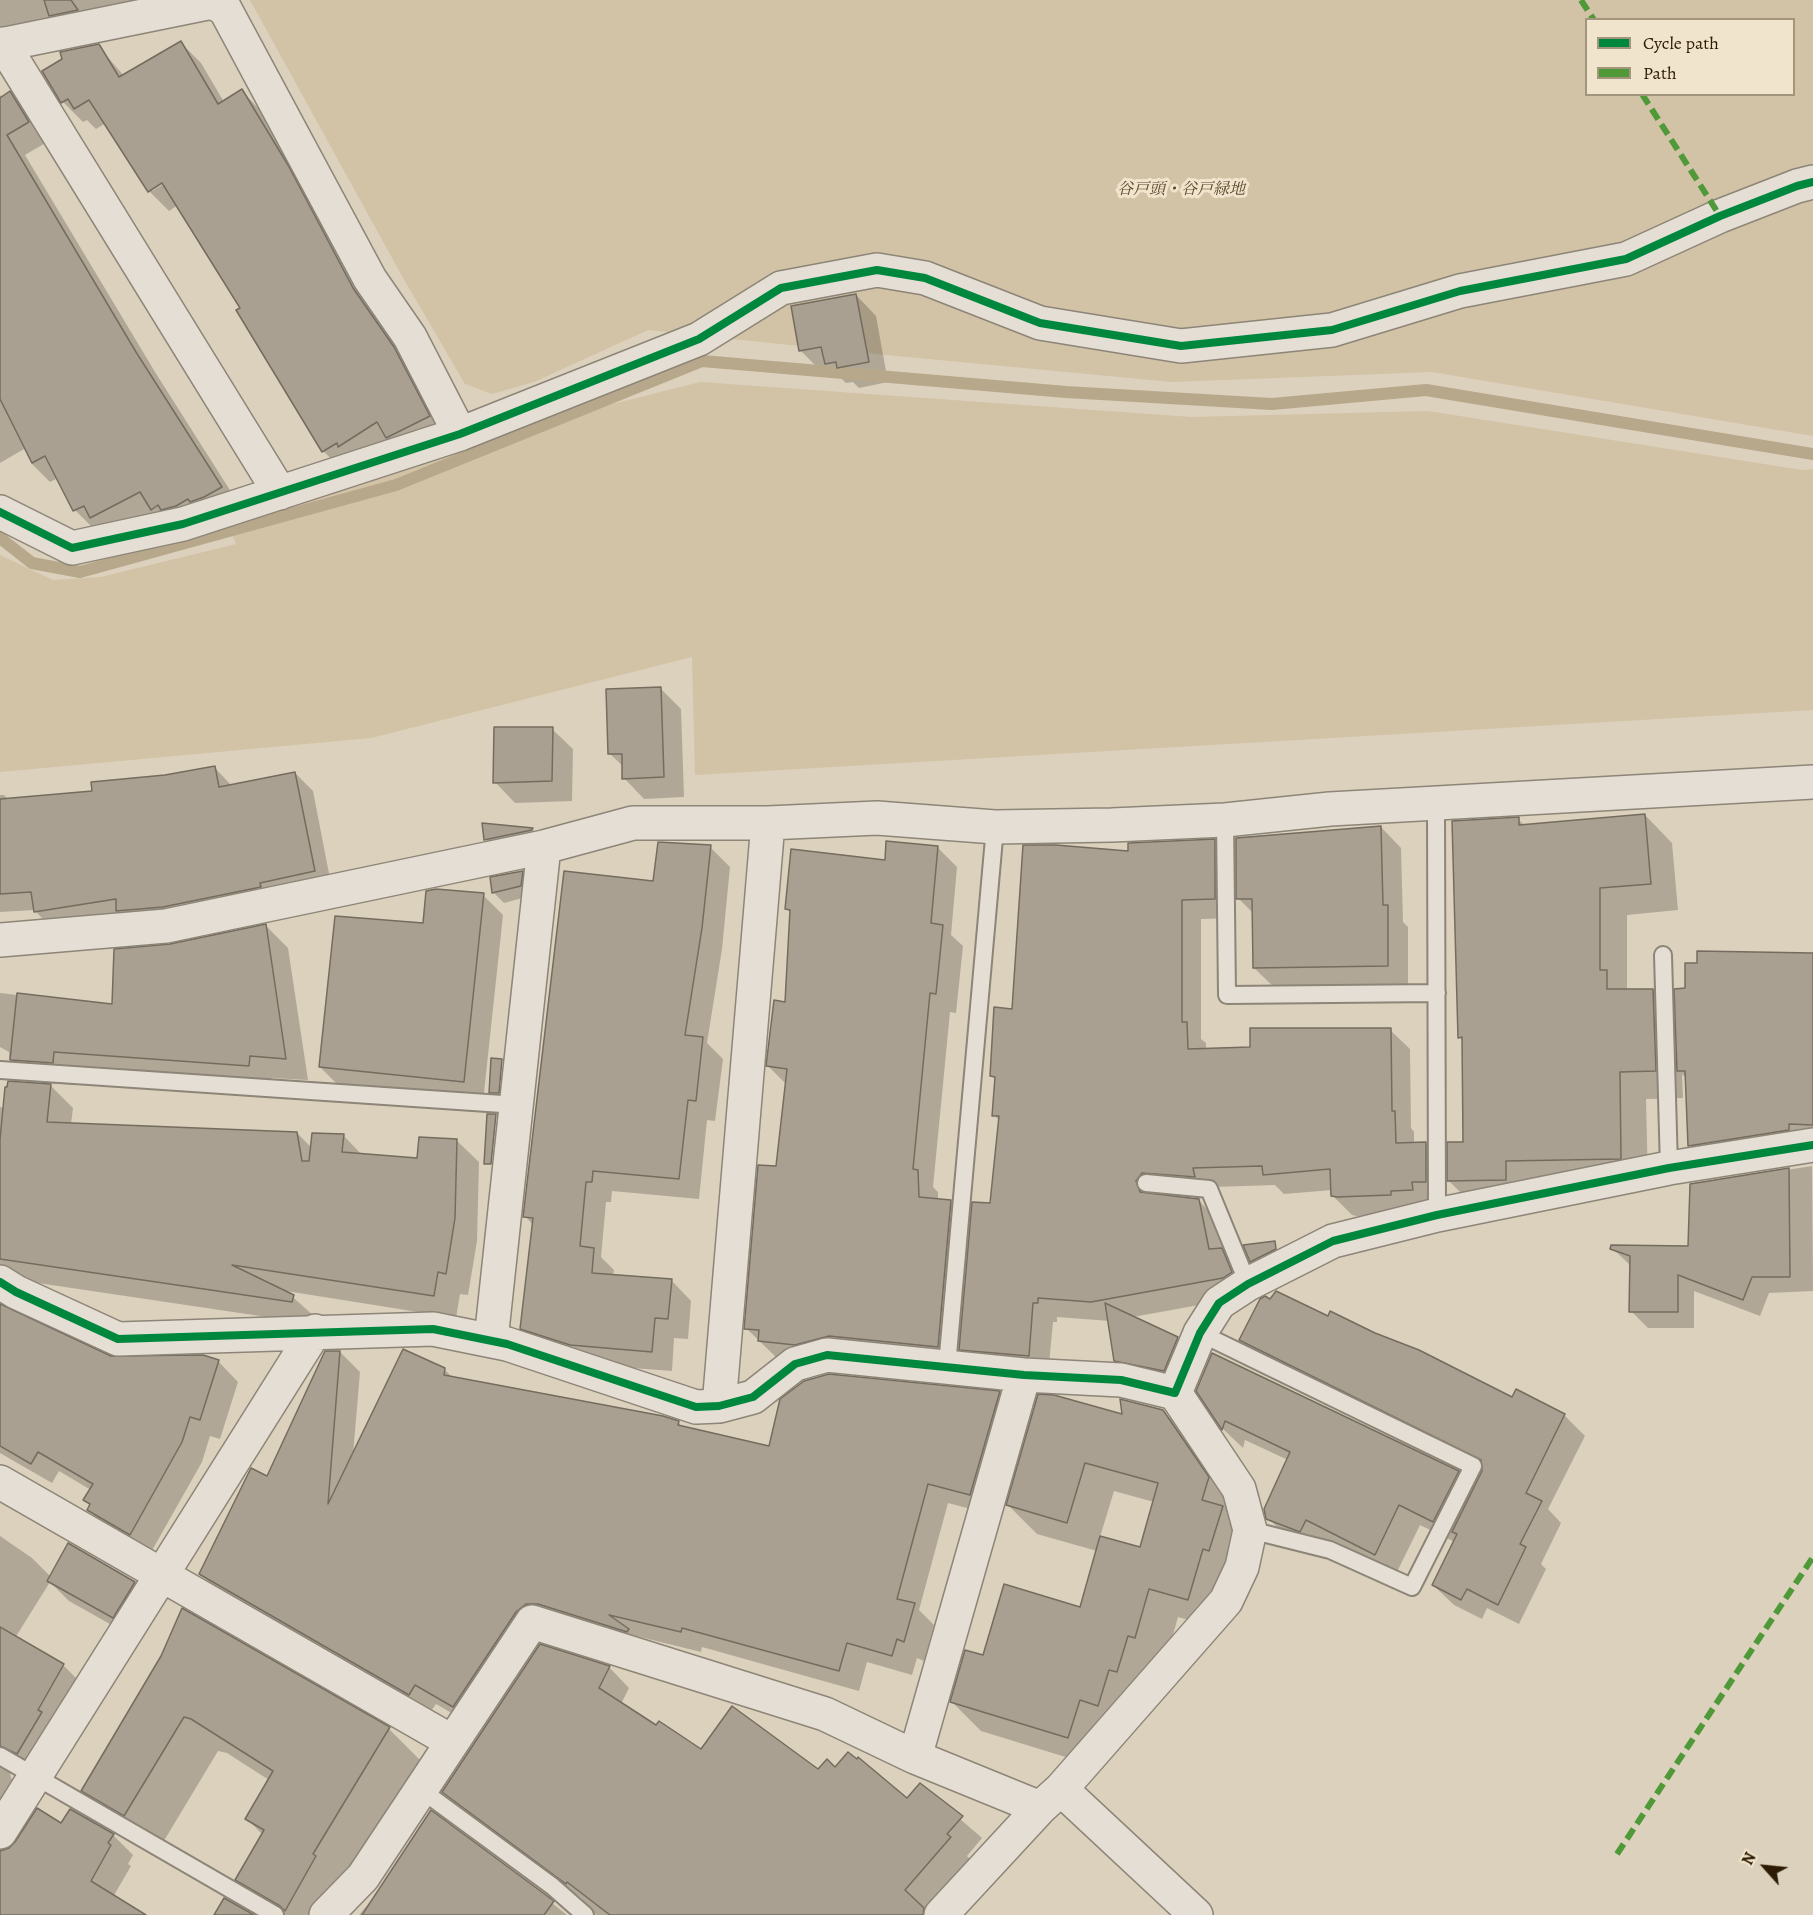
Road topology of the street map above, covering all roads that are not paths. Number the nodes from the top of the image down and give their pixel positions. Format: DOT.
graph roads {
  1 [pos="211,1"];
  2 [pos="2,45"];
  3 [pos="1813,182"];
  4 [pos="460,434"];
  5 [pos="280,493"];
  6 [pos="0,512"];
  7 [pos="1813,782"];
  8 [pos="1436,805"];
  9 [pos="1225,820"];
  10 [pos="768,823"];
  11 [pos="995,827"];
  12 [pos="544,847"];
  13 [pos="0,940"];
  14 [pos="1663,955"];
  15 [pos="1437,993"];
  16 [pos="0,1070"];
  17 [pos="517,1104"];
  18 [pos="1813,1145"];
  19 [pos="1669,1168"];
  20 [pos="1146,1183"];
  21 [pos="1437,1215"];
  22 [pos="0,1282"];
  23 [pos="1248,1284"];
  24 [pos="315,1331"];
  25 [pos="1200,1334"];
  26 [pos="491,1340"];
  27 [pos="947,1366"];
  28 [pos="1024,1375"];
  29 [pos="1175,1393"];
  30 [pos="719,1406"];
  31 [pos="0,1482"];
  32 [pos="1250,1530"];
  33 [pos="162,1575"];
  34 [pos="451,1741"];
  35 [pos="0,1756"];
  36 [pos="915,1757"];
  37 [pos="35,1776"];
  38 [pos="420,1789"];
  39 [pos="1051,1798"];
  40 [pos="0,1832"];
  41 [pos="274,1915"];
  42 [pos="326,1915"];
  43 [pos="585,1915"];
  44 [pos="941,1915"];
  45 [pos="1196,1915"];
  1 -- 2 [label="street"];
  1 -- 4 [label="street"];
  2 -- 5 [label="street"];
  3 -- 4 [label="street"];
  4 -- 5 [label="street"];
  5 -- 6 [label="street"];
  7 -- 8 [label="street"];
  8 -- 9 [label="street"];
  8 -- 15 [label="lane"];
  9 -- 11 [label="street"];
  9 -- 15 [label="lane"];
  10 -- 11 [label="street"];
  10 -- 12 [label="street"];
  10 -- 30 [label="street"];
  11 -- 27 [label="lane"];
  12 -- 13 [label="street"];
  12 -- 17 [label="street"];
  14 -- 19 [label="lane"];
  15 -- 21 [label="lane"];
  16 -- 17 [label="lane"];
  17 -- 26 [label="street"];
  18 -- 19 [label="street"];
  19 -- 21 [label="street"];
  20 -- 23 [label="lane"];
  21 -- 23 [label="street"];
  22 -- 24 [label="street"];
  23 -- 25 [label="street"];
  24 -- 26 [label="street"];
  24 -- 33 [label="street"];
  25 -- 29 [label="street"];
  25 -- 32 [label="lane"];
  26 -- 30 [label="street"];
  27 -- 28 [label="street"];
  27 -- 30 [label="street"];
  28 -- 29 [label="street"];
  28 -- 36 [label="street"];
  29 -- 32 [label="street"];
  31 -- 33 [label="street"];
  32 -- 39 [label="street"];
  33 -- 34 [label="street"];
  33 -- 37 [label="street"];
  34 -- 36 [label="street"];
  34 -- 38 [label="street"];
  35 -- 37 [label="lane"];
  36 -- 39 [label="street"];
  37 -- 40 [label="street"];
  37 -- 41 [label="lane"];
  38 -- 42 [label="street"];
  38 -- 43 [label="lane"];
  39 -- 44 [label="street"];
  39 -- 45 [label="street"];
}
